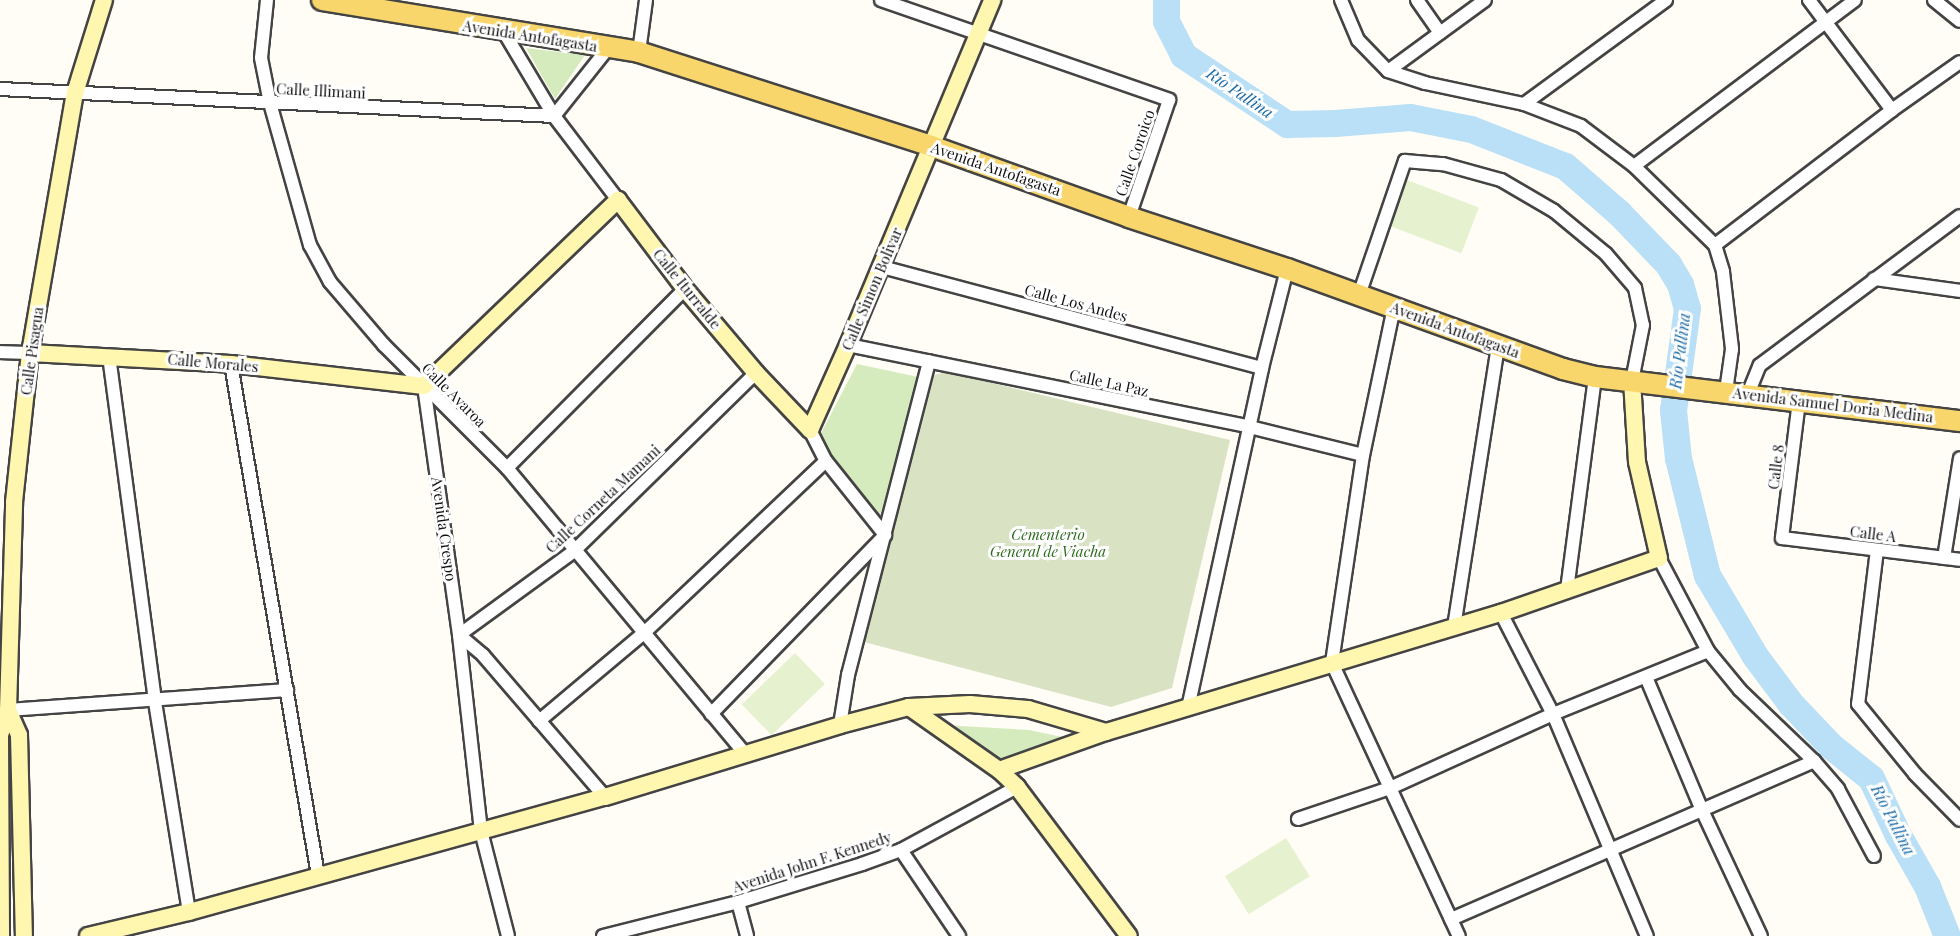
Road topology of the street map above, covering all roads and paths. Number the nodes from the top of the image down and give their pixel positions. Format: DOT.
graph roads {
  1 [pos="104,0"];
  2 [pos="267,0"];
  3 [pos="322,0"];
  4 [pos="646,0"];
  5 [pos="881,0"];
  6 [pos="992,0"];
  7 [pos="1341,0"];
  8 [pos="1417,0"];
  9 [pos="1485,0"];
  10 [pos="1666,0"];
  11 [pos="1809,0"];
  12 [pos="1855,0"];
  13 [pos="1934,0"];
  14 [pos="1960,21"];
  15 [pos="1825,22"];
  16 [pos="504,32"];
  17 [pos="978,33"];
  18 [pos="1440,33"];
  19 [pos="608,48"];
  20 [pos="639,52"];
  21 [pos="1960,62"];
  22 [pos="1388,71"];
  23 [pos="0,89"];
  24 [pos="75,93"];
  25 [pos="270,103"];
  26 [pos="1524,104"];
  27 [pos="1892,110"];
  28 [pos="554,116"];
  29 [pos="931,146"];
  30 [pos="1634,166"];
  31 [pos="618,200"];
  32 [pos="1960,216"];
  33 [pos="1129,217"];
  34 [pos="1715,245"];
  35 [pos="882,267"];
  36 [pos="1287,268"];
  37 [pos="1874,279"];
  38 [pos="685,289"];
  39 [pos="1960,291"];
  40 [pos="1359,295"];
  41 [pos="1394,307"];
  42 [pos="848,345"];
  43 [pos="1498,347"];
  44 [pos="0,352"];
  45 [pos="30,353"];
  46 [pos="110,356"];
  47 [pos="928,361"];
  48 [pos="231,363"];
  49 [pos="1262,368"];
  50 [pos="756,373"];
  51 [pos="1595,377"];
  52 [pos="1632,381"];
  53 [pos="1658,383"];
  54 [pos="424,386"];
  55 [pos="1726,392"];
  56 [pos="1748,394"];
  57 [pos="1799,400"];
  58 [pos="1960,421"];
  59 [pos="1250,427"];
  60 [pos="810,429"];
  61 [pos="1363,455"];
  62 [pos="1960,458"];
  63 [pos="826,461"];
  64 [pos="507,468"];
  65 [pos="885,535"];
  66 [pos="1782,538"];
  67 [pos="1877,550"];
  68 [pos="574,551"];
  69 [pos="1659,558"];
  70 [pos="1944,558"];
  71 [pos="1960,560"];
  72 [pos="1568,590"];
  73 [pos="5,597"];
  74 [pos="1501,613"];
  75 [pos="1454,627"];
  76 [pos="644,633"];
  77 [pos="459,635"];
  78 [pos="1708,651"];
  79 [pos="1332,663"];
  80 [pos="1646,677"];
  81 [pos="287,690"];
  82 [pos="155,702"];
  83 [pos="909,707"];
  84 [pos="1188,708"];
  85 [pos="8,710"];
  86 [pos="711,714"];
  87 [pos="1553,714"];
  88 [pos="539,721"];
  89 [pos="840,725"];
  90 [pos="1106,732"];
  91 [pos="0,737"];
  92 [pos="746,755"];
  93 [pos="1814,760"];
  94 [pos="999,770"];
  95 [pos="1017,786"];
  96 [pos="1390,788"];
  97 [pos="605,797"];
  98 [pos="1701,808"];
  99 [pos="1298,819"];
  100 [pos="1960,820"];
  101 [pos="1,829"];
  102 [pos="23,829"];
  103 [pos="480,831"];
  104 [pos="1609,849"];
  105 [pos="901,850"];
  106 [pos="1874,856"];
  107 [pos="318,875"];
  108 [pos="738,902"];
  109 [pos="189,912"];
  110 [pos="1451,919"];
  111 [pos="628,933"];
  112 [pos="1,936"];
  113 [pos="24,936"];
  114 [pos="88,936"];
  115 [pos="508,936"];
  116 [pos="603,936"];
  117 [pos="747,936"];
  118 [pos="959,936"];
  119 [pos="1129,936"];
  120 [pos="1459,936"];
  121 [pos="1647,936"];
  122 [pos="1761,936"];
  1 -- 24 [label="main road, Calle Pisagua"];
  2 -- 25 [label="street, Calle Avaroa"];
  3 -- 16 [label="main road, Avenida Antofagasta"];
  4 -- 20 [label="street"];
  5 -- 17 [label="street"];
  6 -- 17 [label="main road, Calle Simon Bolivar"];
  7 -- 22 [label="street"];
  8 -- 18 [label="street"];
  9 -- 18 [label="street"];
  10 -- 26 [label="street"];
  11 -- 15 [label="street"];
  12 -- 15 [label="street"];
  13 -- 14 [label="street"];
  15 -- 27 [label="street"];
  15 -- 30 [label="street"];
  16 -- 19 [label="main road, Avenida Antofagasta"];
  16 -- 28 [label="street, Calle Iturralde"];
  17 -- 29 [label="main road, Calle Simon Bolivar"];
  17 -- 33 [label="street, Calle Coroico"];
  18 -- 22 [label="street"];
  19 -- 20 [label="main road, Avenida Antofagasta"];
  19 -- 28 [label="street"];
  20 -- 29 [label="main road, Avenida Antofagasta"];
  21 -- 27 [label="street"];
  22 -- 26 [label="street"];
  23 -- 24 [label="street, Calle Illimani"];
  24 -- 25 [label="street, Calle Illimani"];
  24 -- 45 [label="main road, Calle Pisagua"];
  25 -- 28 [label="street, Calle Illimani"];
  25 -- 54 [label="street, Calle Avaroa"];
  26 -- 30 [label="street"];
  27 -- 34 [label="street"];
  28 -- 31 [label="street, Calle Iturralde"];
  29 -- 33 [label="main road, Avenida Antofagasta"];
  29 -- 35 [label="main road, Calle Simon Bolivar"];
  30 -- 34 [label="street"];
  31 -- 38 [label="main road, Calle Iturralde"];
  31 -- 54 [label="main road"];
  32 -- 37 [label="street"];
  33 -- 36 [label="main road, Avenida Antofagasta"];
  34 -- 55 [label="street"];
  35 -- 42 [label="main road, Calle Simon Bolivar"];
  35 -- 49 [label="street, Calle Los Andes"];
  36 -- 40 [label="main road, Avenida Antofagasta"];
  36 -- 49 [label="street"];
  37 -- 39 [label="street"];
  37 -- 56 [label="street"];
  38 -- 50 [label="main road, Calle Iturralde"];
  38 -- 64 [label="street"];
  40 -- 41 [label="main road, Avenida Antofagasta"];
  40 -- 52 [label="street"];
  41 -- 43 [label="main road, Avenida Antofagasta"];
  41 -- 61 [label="street"];
  42 -- 47 [label="street, Calle La Paz"];
  42 -- 60 [label="main road, Calle Simon Bolivar"];
  43 -- 51 [label="main road, Avenida Antofagasta"];
  43 -- 75 [label="street"];
  44 -- 45 [label="street, Calle Morales"];
  45 -- 46 [label="main road, Calle Morales"];
  45 -- 73 [label="main road, Calle Pisagua"];
  46 -- 48 [label="main road, Calle Morales"];
  46 -- 82 [label="street"];
  47 -- 59 [label="street, Calle La Paz"];
  47 -- 65 [label="street"];
  48 -- 54 [label="main road, Calle Morales"];
  48 -- 81 [label="street"];
  49 -- 59 [label="street"];
  50 -- 60 [label="main road, Calle Iturralde"];
  50 -- 68 [label="street, Calle Corneta Mamani"];
  51 -- 52 [label="main road, Avenida Antofagasta"];
  51 -- 72 [label="street"];
  52 -- 53 [label="main road, Avenida Antofagasta"];
  52 -- 69 [label="main road"];
  53 -- 55 [label="main road, Avenida Samuel Doria Medina"];
  54 -- 64 [label="street, Calle Avaroa"];
  54 -- 77 [label="street, Avenida Crespo"];
  55 -- 56 [label="main road, Avenida Samuel Doria Medina"];
  56 -- 57 [label="main road, Avenida Samuel Doria Medina"];
  57 -- 58 [label="main road, Avenida Samuel Doria Medina"];
  57 -- 66 [label="street, Calle 8"];
  59 -- 61 [label="street, Calle La Paz"];
  59 -- 84 [label="street"];
  60 -- 63 [label="street, Calle Iturralde"];
  61 -- 79 [label="street"];
  62 -- 70 [label="street"];
  63 -- 65 [label="street, Calle Iturralde"];
  63 -- 76 [label="street"];
  64 -- 68 [label="street, Calle Avaroa"];
  65 -- 86 [label="street"];
  65 -- 89 [label="street"];
  66 -- 67 [label="street, Calle A"];
  67 -- 70 [label="street, Calle A"];
  67 -- 100 [label="street"];
  68 -- 76 [label="street, Calle Avaroa"];
  68 -- 77 [label="street, Calle Corneta Mamani"];
  69 -- 72 [label="main road"];
  69 -- 78 [label="street"];
  70 -- 71 [label="street, Calle A"];
  72 -- 74 [label="main road"];
  73 -- 85 [label="main road, Calle Pisagua"];
  74 -- 75 [label="main road"];
  74 -- 87 [label="street"];
  75 -- 79 [label="main road"];
  76 -- 86 [label="street, Calle Avaroa"];
  76 -- 88 [label="street"];
  77 -- 88 [label="street"];
  77 -- 103 [label="street, Avenida Crespo"];
  78 -- 80 [label="street"];
  78 -- 93 [label="street"];
  79 -- 84 [label="main road"];
  79 -- 96 [label="street"];
  80 -- 87 [label="street"];
  80 -- 98 [label="street"];
  81 -- 82 [label="street"];
  81 -- 107 [label="street"];
  82 -- 85 [label="street"];
  82 -- 109 [label="street"];
  83 -- 89 [label="main road"];
  83 -- 90 [label="main road"];
  83 -- 94 [label="main road"];
  84 -- 90 [label="main road"];
  85 -- 91 [label="main road"];
  85 -- 102 [label="main road"];
  86 -- 92 [label="street, Calle Avaroa"];
  87 -- 96 [label="street"];
  87 -- 104 [label="street"];
  88 -- 97 [label="street"];
  89 -- 92 [label="main road"];
  90 -- 94 [label="main road"];
  91 -- 101 [label="main road"];
  92 -- 97 [label="main road"];
  93 -- 98 [label="street"];
  93 -- 106 [label="street"];
  94 -- 95 [label="main road"];
  95 -- 105 [label="street, Avenida John F. Kennedy"];
  95 -- 119 [label="main road"];
  96 -- 99 [label="street"];
  96 -- 110 [label="street"];
  97 -- 103 [label="main road"];
  98 -- 104 [label="street"];
  98 -- 122 [label="street"];
  101 -- 102 [label="street"];
  101 -- 112 [label="main road"];
  102 -- 113 [label="main road"];
  103 -- 107 [label="main road"];
  103 -- 115 [label="street, Avenida Crespo"];
  104 -- 110 [label="street"];
  104 -- 121 [label="street"];
  105 -- 108 [label="street, Avenida John F. Kennedy"];
  105 -- 118 [label="street"];
  107 -- 109 [label="main road"];
  108 -- 111 [label="street, Avenida John F. Kennedy"];
  108 -- 117 [label="street"];
  109 -- 114 [label="main road"];
  110 -- 120 [label="street"];
  111 -- 116 [label="street, Avenida John F. Kennedy"];
}
